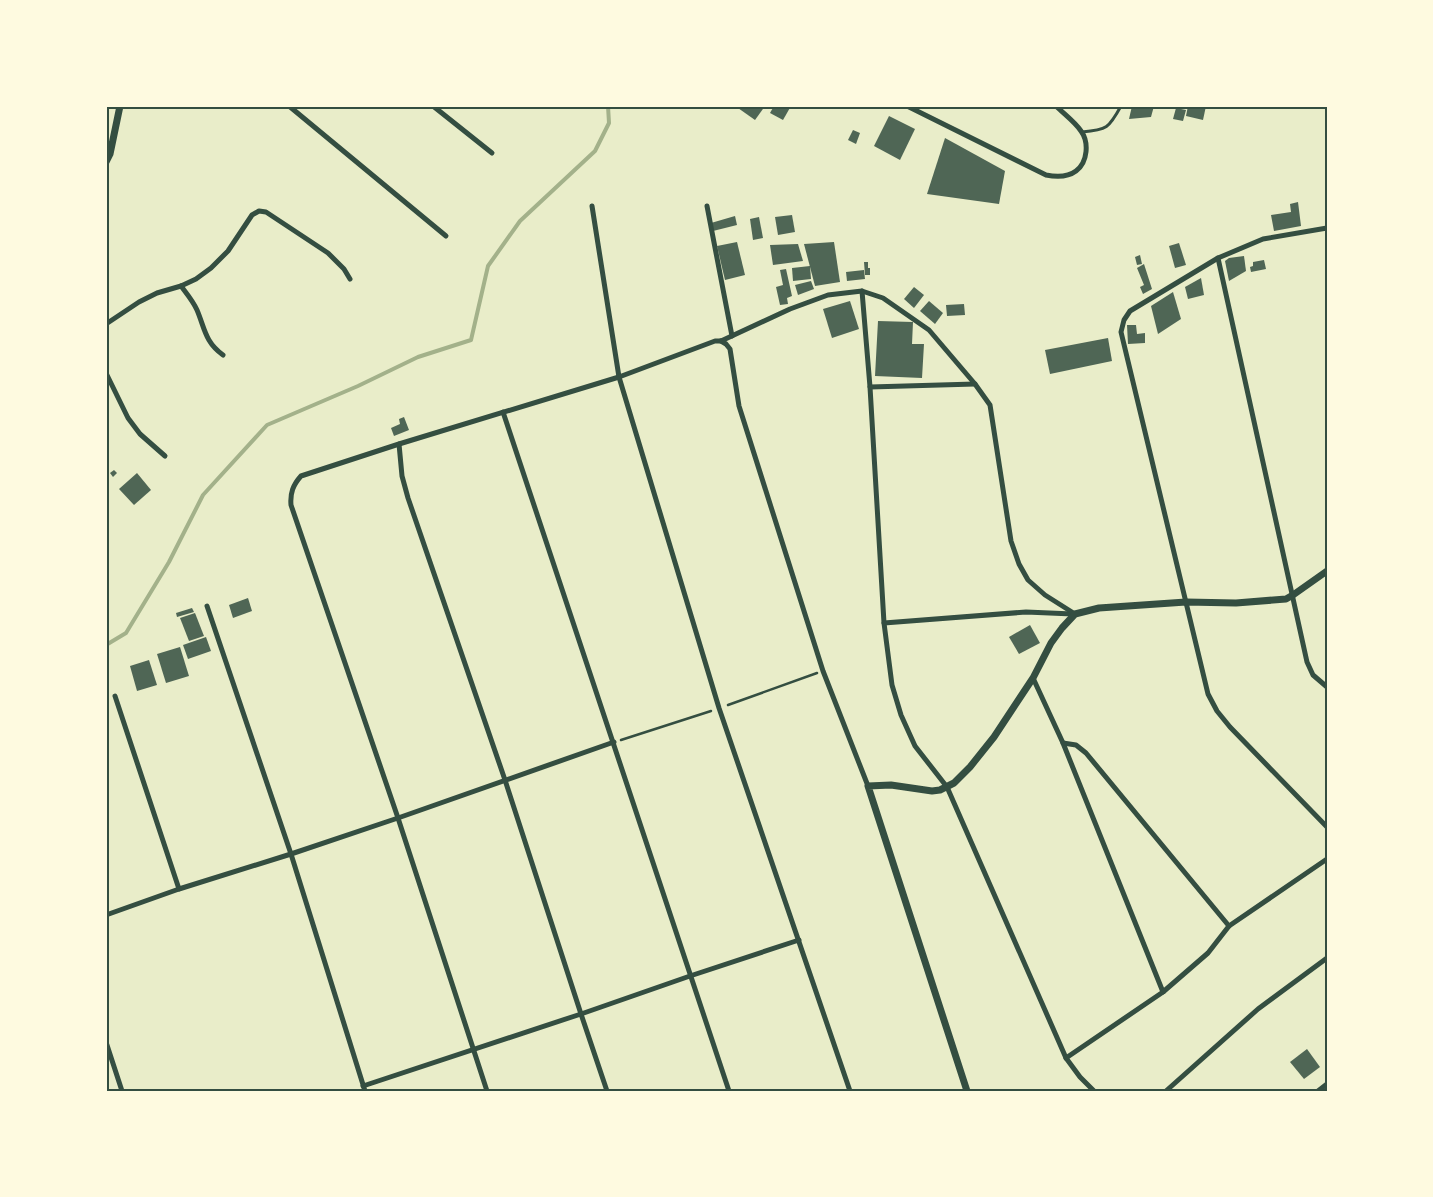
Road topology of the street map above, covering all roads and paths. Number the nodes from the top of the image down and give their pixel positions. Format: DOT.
graph roads {
  1 [pos="120,106"];
  2 [pos="289,106"];
  3 [pos="433,106"];
  4 [pos="907,106"];
  5 [pos="1056,106"];
  6 [pos="1121,106"];
  7 [pos="1082,132"];
  8 [pos="492,153"];
  9 [pos="106,162"];
  10 [pos="592,206"];
  11 [pos="707,206"];
  12 [pos="1327,228"];
  13 [pos="446,236"];
  14 [pos="1218,258"];
  15 [pos="350,279"];
  16 [pos="181,286"];
  17 [pos="862,291"];
  18 [pos="106,324"];
  19 [pos="732,336"];
  20 [pos="721,341"];
  21 [pos="223,354"];
  22 [pos="106,373"];
  23 [pos="619,377"];
  24 [pos="976,384"];
  25 [pos="870,387"];
  26 [pos="503,412"];
  27 [pos="399,444"];
  28 [pos="166,456"];
  29 [pos="1327,571"];
  30 [pos="1293,595"];
  31 [pos="1186,602"];
  32 [pos="207,606"];
  33 [pos="1075,614"];
  34 [pos="884,623"];
  35 [pos="823,671"];
  36 [pos="1033,678"];
  37 [pos="1327,687"];
  38 [pos="115,696"];
  39 [pos="719,708"];
  40 [pos="614,742"];
  41 [pos="1063,743"];
  42 [pos="505,780"];
  43 [pos="868,786"];
  44 [pos="947,787"];
  45 [pos="398,818"];
  46 [pos="1327,827"];
  47 [pos="291,854"];
  48 [pos="1327,859"];
  49 [pos="179,889"];
  50 [pos="106,915"];
  51 [pos="1229,926"];
  52 [pos="799,940"];
  53 [pos="1327,958"];
  54 [pos="690,976"];
  55 [pos="1163,992"];
  56 [pos="581,1014"];
  57 [pos="106,1042"];
  58 [pos="473,1049"];
  59 [pos="1066,1058"];
  60 [pos="1327,1084"];
  61 [pos="364,1088"];
  62 [pos="122,1091"];
  63 [pos="487,1091"];
  64 [pos="608,1091"];
  65 [pos="729,1091"];
  66 [pos="850,1091"];
  67 [pos="967,1091"];
  68 [pos="1094,1091"];
  69 [pos="1166,1091"];
  70 [pos="1318,1091"];
  1 -- 9 [label="street"];
  2 -- 13 [label="street"];
  3 -- 8 [label="street"];
  4 -- 7 [label="street"];
  5 -- 7 [label="street"];
  6 -- 7 [label="lane"];
  10 -- 23 [label="street"];
  11 -- 19 [label="street"];
  12 -- 14 [label="street"];
  14 -- 30 [label="street"];
  14 -- 31 [label="street"];
  15 -- 16 [label="street"];
  16 -- 18 [label="street"];
  16 -- 21 [label="street"];
  17 -- 19 [label="street"];
  17 -- 24 [label="street"];
  17 -- 25 [label="street"];
  19 -- 20 [label="street"];
  20 -- 23 [label="street"];
  20 -- 35 [label="street"];
  22 -- 28 [label="street"];
  23 -- 26 [label="street"];
  23 -- 39 [label="street"];
  24 -- 25 [label="street"];
  24 -- 33 [label="street"];
  25 -- 34 [label="street"];
  26 -- 27 [label="street"];
  26 -- 40 [label="street"];
  27 -- 42 [label="street"];
  27 -- 45 [label="street"];
  29 -- 30 [label="street"];
  30 -- 31 [label="street"];
  30 -- 37 [label="street"];
  31 -- 33 [label="street"];
  31 -- 46 [label="street"];
  32 -- 47 [label="street"];
  33 -- 34 [label="street"];
  33 -- 36 [label="street"];
  34 -- 44 [label="street"];
  35 -- 39 [label="path"];
  35 -- 43 [label="street"];
  36 -- 41 [label="street"];
  36 -- 44 [label="street"];
  38 -- 49 [label="street"];
  39 -- 40 [label="path"];
  39 -- 52 [label="street"];
  40 -- 42 [label="street"];
  40 -- 54 [label="street"];
  41 -- 51 [label="street"];
  41 -- 55 [label="street"];
  42 -- 45 [label="street"];
  42 -- 56 [label="street"];
  43 -- 44 [label="street"];
  43 -- 67 [label="street"];
  44 -- 59 [label="street"];
  45 -- 47 [label="street"];
  45 -- 58 [label="street"];
  47 -- 49 [label="street"];
  47 -- 61 [label="street"];
  48 -- 51 [label="street"];
  49 -- 50 [label="street"];
  51 -- 55 [label="street"];
  52 -- 54 [label="street"];
  52 -- 66 [label="street"];
  53 -- 69 [label="street"];
  54 -- 56 [label="street"];
  54 -- 65 [label="street"];
  55 -- 59 [label="street"];
  56 -- 58 [label="street"];
  56 -- 64 [label="street"];
  57 -- 62 [label="street"];
  58 -- 61 [label="street"];
  58 -- 63 [label="street"];
  59 -- 68 [label="street"];
  60 -- 70 [label="street"];
}
